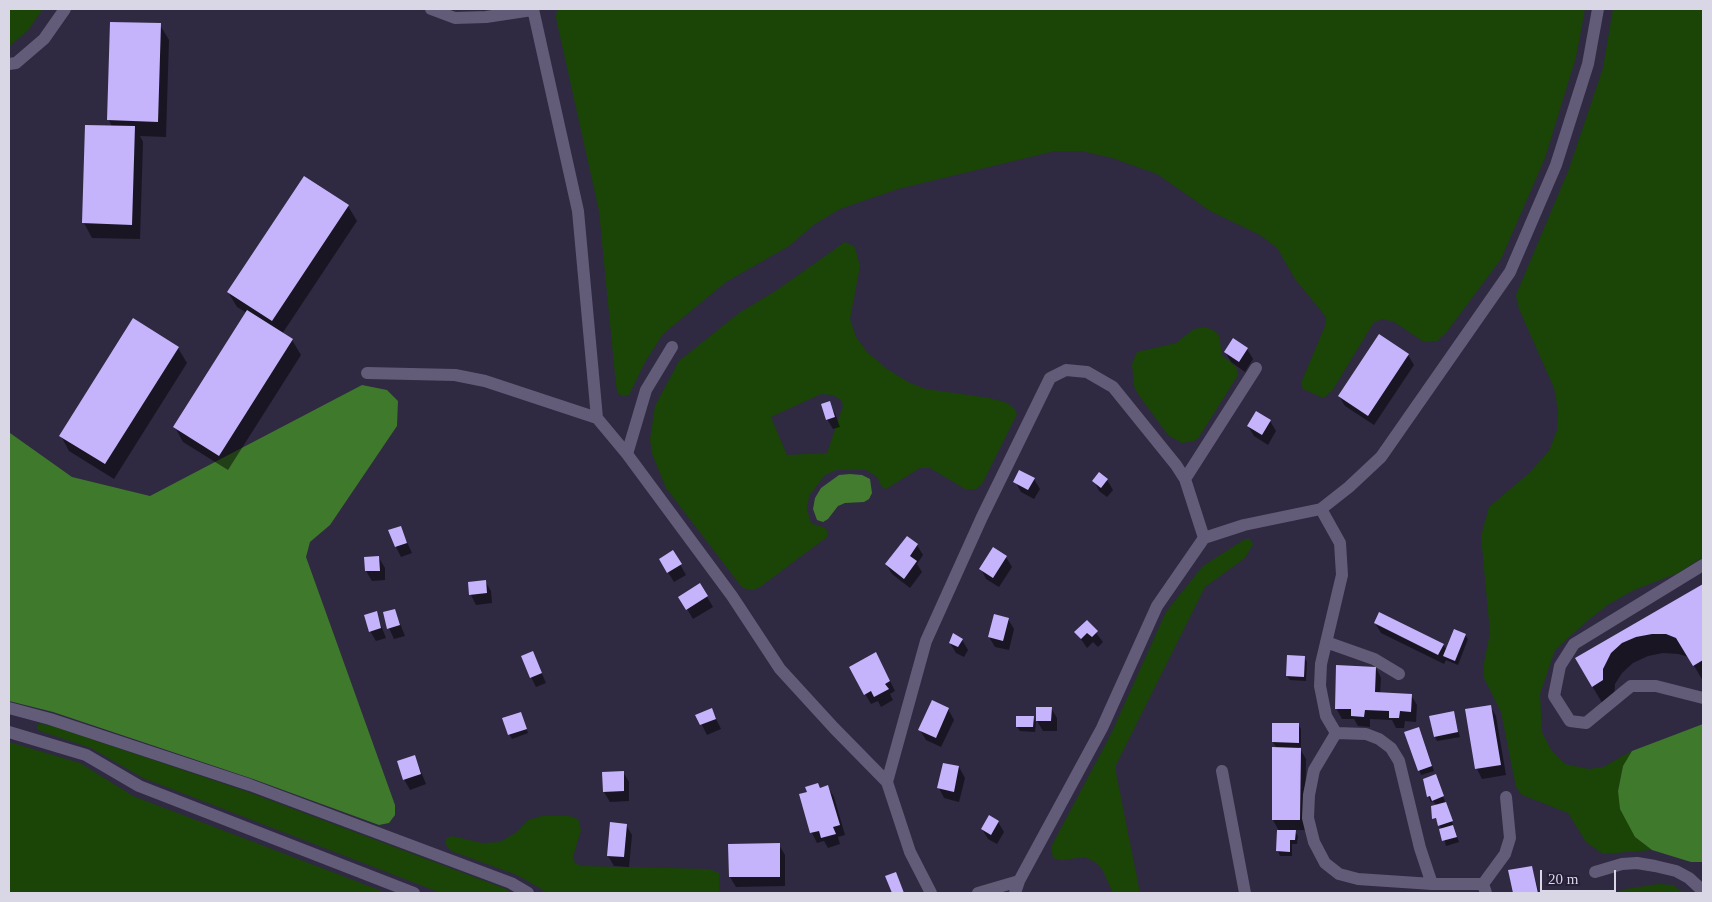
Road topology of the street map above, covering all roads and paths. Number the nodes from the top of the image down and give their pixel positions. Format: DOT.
graph roads {
  1 [pos="65,9"];
  2 [pos="430,9"];
  3 [pos="532,9"];
  4 [pos="1598,9"];
  5 [pos="9,64"];
  6 [pos="672,347"];
  7 [pos="1256,368"];
  8 [pos="367,373"];
  9 [pos="597,418"];
  10 [pos="627,454"];
  11 [pos="1185,479"];
  12 [pos="1321,509"];
  13 [pos="1204,538"];
  14 [pos="1703,566"];
  15 [pos="1326,642"];
  16 [pos="1398,674"];
  17 [pos="1703,698"];
  18 [pos="9,708"];
  19 [pos="9,732"];
  20 [pos="1336,733"];
  21 [pos="1222,771"];
  22 [pos="887,782"];
  23 [pos="1506,797"];
  24 [pos="1595,872"];
  25 [pos="1432,884"];
  26 [pos="1017,887"];
  27 [pos="1484,888"];
  28 [pos="1703,891"];
  29 [pos="414,893"];
  30 [pos="528,893"];
  31 [pos="931,893"];
  32 [pos="978,893"];
  33 [pos="1245,893"];
  1 -- 5 [label="lane"];
  2 -- 3 [label="lane"];
  3 -- 9 [label="lane"];
  4 -- 12 [label="lane"];
  6 -- 10 [label="lane"];
  7 -- 11 [label="lane"];
  8 -- 9 [label="lane"];
  9 -- 10 [label="lane"];
  10 -- 22 [label="lane"];
  11 -- 13 [label="lane"];
  11 -- 22 [label="lane"];
  12 -- 13 [label="lane"];
  12 -- 15 [label="lane"];
  13 -- 26 [label="lane"];
  14 -- 17 [label="lane"];
  15 -- 16 [label="lane"];
  15 -- 20 [label="lane"];
  18 -- 30 [label="lane"];
  19 -- 29 [label="lane"];
  20 -- 25 [label="lane"];
  20 -- 25 [label="lane"];
  21 -- 33 [label="lane"];
  22 -- 31 [label="lane"];
  23 -- 27 [label="lane"];
  24 -- 28 [label="lane"];
  25 -- 27 [label="lane"];
  26 -- 32 [label="lane"];
}
